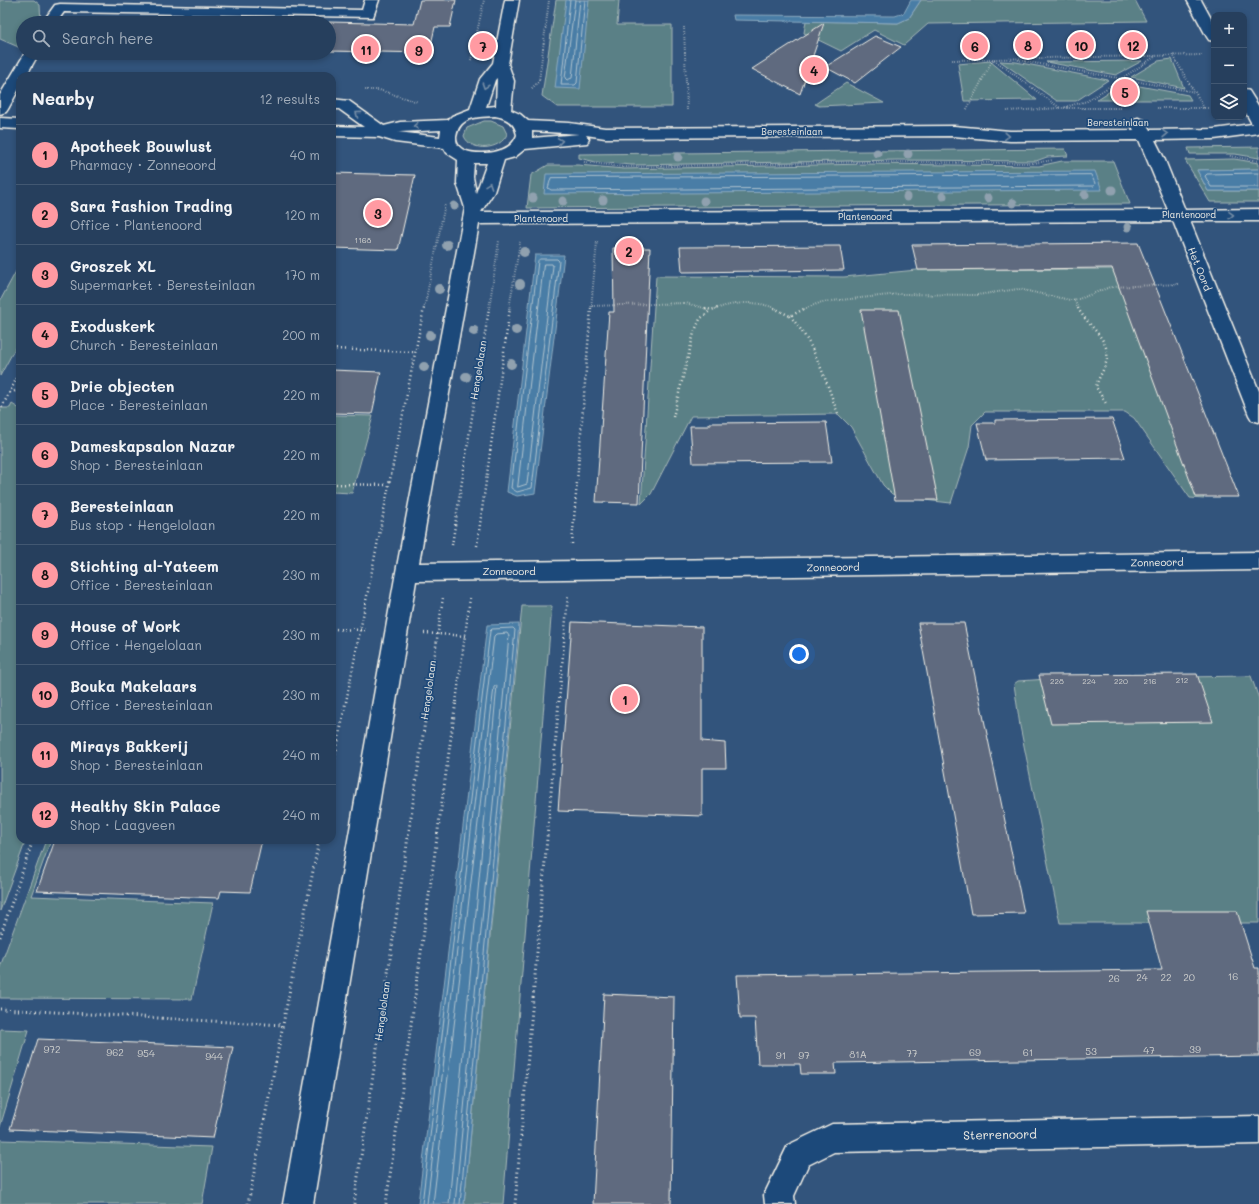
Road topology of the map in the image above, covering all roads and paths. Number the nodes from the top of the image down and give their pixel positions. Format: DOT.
graph roads {
  1 [pos="372,0"];
  2 [pos="484,0"];
  3 [pos="512,0"];
  4 [pos="550,0"];
  5 [pos="1194,0"];
  6 [pos="55,16"];
  7 [pos="684,27"];
  8 [pos="1211,31"];
  9 [pos="1173,55"];
  10 [pos="1207,55"];
  11 [pos="1157,56"];
  12 [pos="993,59"];
  13 [pos="1011,59"];
  14 [pos="28,60"];
  15 [pos="952,60"];
  16 [pos="471,61"];
  17 [pos="500,64"];
  18 [pos="21,72"];
  19 [pos="1122,79"];
  20 [pos="16,81"];
  21 [pos="364,90"];
  22 [pos="529,92"];
  23 [pos="1195,92"];
  24 [pos="1247,100"];
  25 [pos="421,103"];
  26 [pos="336,104"];
  27 [pos="1204,108"];
  28 [pos="0,109"];
  29 [pos="477,112"];
  30 [pos="503,112"];
  31 [pos="965,114"];
  32 [pos="687,116"];
  33 [pos="1259,122"];
  34 [pos="0,123"];
  35 [pos="16,124"];
  36 [pos="451,125"];
  37 [pos="523,126"];
  38 [pos="1259,128"];
  39 [pos="1141,129"];
  40 [pos="336,131"];
  41 [pos="381,132"];
  42 [pos="605,133"];
  43 [pos="448,143"];
  44 [pos="521,144"];
  45 [pos="467,157"];
  46 [pos="497,157"];
  47 [pos="1223,157"];
  48 [pos="1058,159"];
  49 [pos="578,161"];
  50 [pos="1259,161"];
  51 [pos="446,196"];
  52 [pos="472,213"];
  53 [pos="1178,215"];
  54 [pos="1259,215"];
  55 [pos="599,218"];
  56 [pos="503,219"];
  57 [pos="524,219"];
  58 [pos="1206,283"];
  59 [pos="1074,300"];
  60 [pos="592,306"];
  61 [pos="711,310"];
  62 [pos="790,316"];
  63 [pos="336,349"];
  64 [pos="414,352"];
  65 [pos="16,380"];
  66 [pos="16,391"];
  67 [pos="10,392"];
  68 [pos="1107,405"];
  69 [pos="0,411"];
  70 [pos="838,414"];
  71 [pos="1259,415"];
  72 [pos="673,417"];
  73 [pos="336,484"];
  74 [pos="388,485"];
  75 [pos="1259,561"];
  76 [pos="448,571"];
  77 [pos="474,571"];
  78 [pos="570,571"];
  79 [pos="407,572"];
  80 [pos="336,752"];
  81 [pos="32,844"];
  82 [pos="318,844"];
  83 [pos="0,937"];
  84 [pos="0,1009"];
  85 [pos="283,1025"];
  86 [pos="1259,1130"];
  87 [pos="248,1204"];
  88 [pos="298,1204"];
  89 [pos="354,1204"];
  90 [pos="386,1204"];
  91 [pos="515,1204"];
  92 [pos="780,1204"];
  1 -- 6 [label="street"];
  2 -- 16 [label="path"];
  3 -- 17 [label="street"];
  4 -- 22 [label="path"];
  5 -- 8 [label="street"];
  7 -- 32 [label="path"];
  9 -- 10 [label="path"];
  9 -- 11 [label="path"];
  9 -- 23 [label="path"];
  11 -- 13 [label="path"];
  11 -- 19 [label="path"];
  12 -- 13 [label="path"];
  12 -- 15 [label="path"];
  12 -- 19 [label="path"];
  12 -- 31 [label="path"];
  13 -- 19 [label="path"];
  14 -- 18 [label="street"];
  17 -- 29 [label="street, one-way"];
  17 -- 30 [label="street"];
  19 -- 23 [label="path"];
  20 -- 28 [label="street"];
  21 -- 25 [label="path"];
  23 -- 27 [label="path"];
  24 -- 33 [label="street"];
  41 -- 26 [label="street, one-way"];
  29 -- 30 [label="street"];
  29 -- 36 [label="street"];
  30 -- 37 [label="street"];
  34 -- 35 [label="street"];
  36 -- 41 [label="street, one-way"];
  36 -- 43 [label="street"];
  37 -- 42 [label="street, Beresteinlaan"];
  37 -- 44 [label="street"];
  38 -- 39 [label="street, Beresteinlaan"];
  39 -- 42 [label="street, Beresteinlaan"];
  39 -- 53 [label="street, Het Oord"];
  40 -- 41 [label="street"];
  41 -- 43 [label="street"];
  44 -- 42 [label="street, Beresteinlaan, one-way"];
  43 -- 45 [label="street"];
  44 -- 46 [label="street"];
  45 -- 46 [label="street"];
  45 -- 52 [label="street"];
  52 -- 46 [label="street, one-way"];
  47 -- 50 [label="path"];
  48 -- 49 [label="path"];
  51 -- 64 [label="path"];
  52 -- 56 [label="street, Plantenoord"];
  52 -- 79 [label="street"];
  53 -- 54 [label="street, Plantenoord, one-way"];
  53 -- 55 [label="street, Plantenoord"];
  53 -- 58 [label="street, Het Oord"];
  55 -- 57 [label="street, Plantenoord"];
  55 -- 60 [label="path"];
  56 -- 57 [label="street, Plantenoord"];
  56 -- 76 [label="path, Hengelolaan"];
  57 -- 77 [label="path"];
  58 -- 59 [label="path"];
  58 -- 71 [label="street, Het Oord"];
  59 -- 62 [label="path"];
  59 -- 68 [label="path"];
  60 -- 61 [label="path"];
  60 -- 78 [label="path"];
  61 -- 62 [label="path"];
  61 -- 72 [label="path"];
  62 -- 70 [label="path"];
  63 -- 64 [label="path"];
  64 -- 74 [label="path"];
  65 -- 67 [label="path"];
  66 -- 67 [label="path"];
  67 -- 69 [label="path"];
  73 -- 74 [label="path"];
  74 -- 80 [label="path"];
  75 -- 78 [label="street, Zonneoord"];
  76 -- 77 [label="street, Zonneoord"];
  76 -- 79 [label="street, Zonneoord"];
  76 -- 89 [label="path, Hengelolaan"];
  77 -- 78 [label="street, Zonneoord"];
  77 -- 90 [label="path"];
  78 -- 91 [label="path"];
  79 -- 88 [label="street"];
  81 -- 83 [label="path"];
  82 -- 85 [label="path"];
  84 -- 85 [label="path"];
  85 -- 87 [label="path"];
  86 -- 92 [label="street, Sterrenoord"];
}
